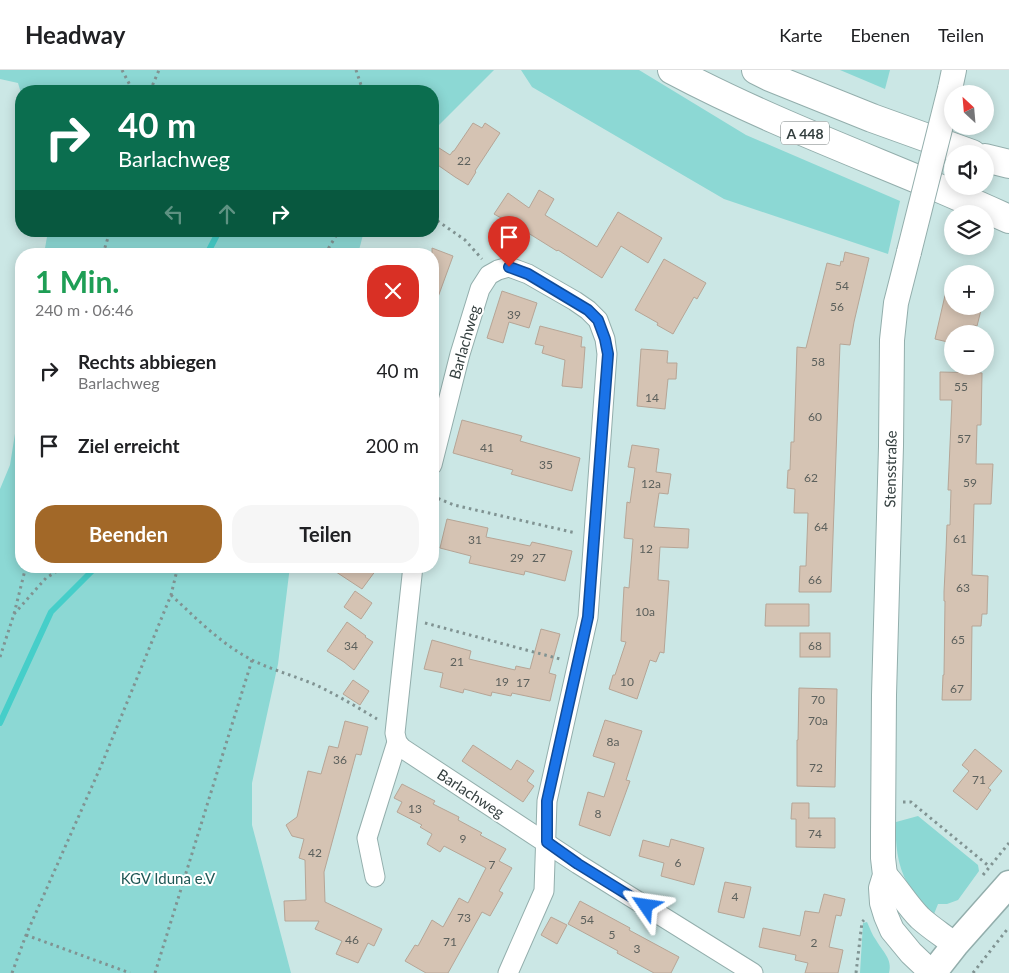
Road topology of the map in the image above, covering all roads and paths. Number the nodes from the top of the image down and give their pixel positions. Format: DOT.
graph roads {
  1 [pos="122,70"];
  2 [pos="159,70"];
  3 [pos="356,70"];
  4 [pos="672,70"];
  5 [pos="756,70"];
  6 [pos="952,80"];
  7 [pos="130,85"];
  8 [pos="153,85"];
  9 [pos="361,85"];
  10 [pos="947,145"];
  11 [pos="994,160"];
  12 [pos="1009,164"];
  13 [pos="923,181"];
  14 [pos="1009,208"];
  15 [pos="1009,219"];
  16 [pos="439,222"];
  17 [pos="336,237"];
  18 [pos="329,248"];
  19 [pos="484,261"];
  20 [pos="439,436"];
  21 [pos="439,499"];
  22 [pos="594,537"];
  23 [pos="24,573"];
  24 [pos="54,573"];
  25 [pos="176,573"];
  26 [pos="412,573"];
  27 [pos="171,595"];
  28 [pos="14,614"];
  29 [pos="408,618"];
  30 [pos="0,657"];
  31 [pos="252,660"];
  32 [pos="578,664"];
  33 [pos="396,737"];
  34 [pos="883,802"];
  35 [pos="547,842"];
  36 [pos="1009,842"];
  37 [pos="886,875"];
  38 [pos="375,877"];
  39 [pos="1009,884"];
  40 [pos="869,918"];
  41 [pos="1009,927"];
  42 [pos="26,935"];
  43 [pos="955,945"];
  44 [pos="12,973"];
  45 [pos="130,973"];
  46 [pos="155,973"];
  47 [pos="508,973"];
  48 [pos="754,973"];
  49 [pos="856,973"];
  50 [pos="932,973"];
  51 [pos="973,973"];
  1 -- 7 [label="path"];
  2 -- 8 [label="path"];
  3 -- 9 [label="path"];
  4 -- 13 [label="highway, A 448"];
  5 -- 10 [label="highway, A 448"];
  6 -- 34 [label="street, Stensstraße, bridge"];
  11 -- 12 [label="highway"];
  13 -- 14 [label="highway, A 448"];
  13 -- 15 [label="highway"];
  16 -- 19 [label="path"];
  17 -- 18 [label="path"];
  20 -- 22 [label="street, Barlachweg"];
  21 -- 22 [label="path"];
  22 -- 32 [label="street, Barlachweg"];
  23 -- 28 [label="path"];
  24 -- 28 [label="path"];
  25 -- 27 [label="path"];
  26 -- 29 [label="street"];
  27 -- 31 [label="path"];
  27 -- 42 [label="path"];
  28 -- 30 [label="path"];
  29 -- 32 [label="path"];
  29 -- 33 [label="street"];
  31 -- 33 [label="path"];
  31 -- 46 [label="path"];
  32 -- 35 [label="street, Barlachweg"];
  33 -- 35 [label="street, Barlachweg"];
  33 -- 38 [label="street"];
  34 -- 36 [label="path"];
  34 -- 37 [label="street, Stensstraße"];
  35 -- 47 [label="street"];
  35 -- 48 [label="street, Barlachweg"];
  37 -- 43 [label="street, Stensstraße"];
  37 -- 50 [label="street, Stensstraße"];
  39 -- 43 [label="main road"];
  40 -- 49 [label="path"];
  41 -- 51 [label="path"];
  42 -- 44 [label="path"];
  42 -- 45 [label="path"];
  43 -- 50 [label="main road"];
}
